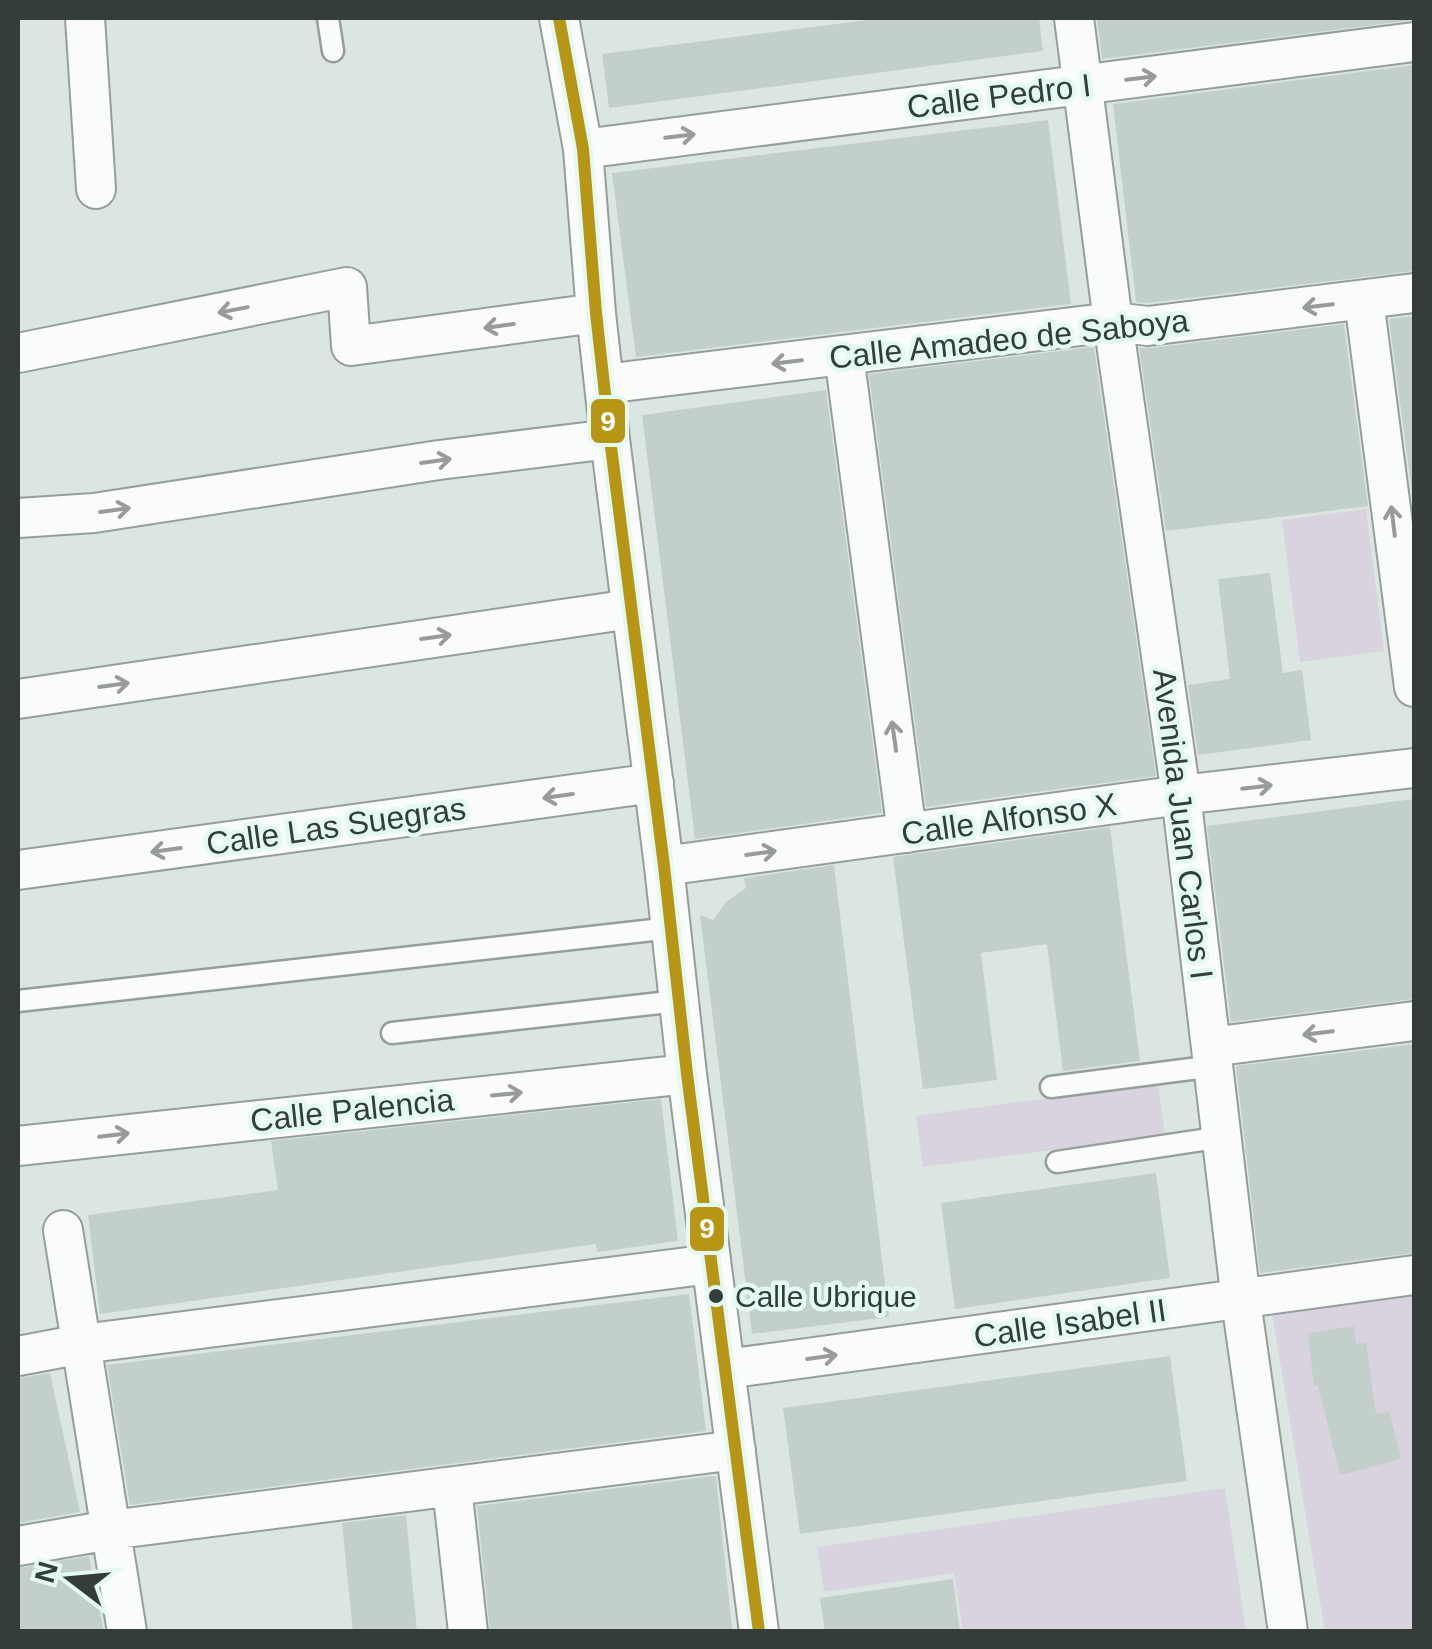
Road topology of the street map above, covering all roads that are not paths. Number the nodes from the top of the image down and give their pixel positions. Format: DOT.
graph roads {
  1 [pos="84,18"];
  2 [pos="328,18"];
  3 [pos="560,18"];
  4 [pos="1074,18"];
  5 [pos="1414,42"];
  6 [pos="333,51"];
  7 [pos="1083,86"];
  8 [pos="584,148"];
  9 [pos="96,190"];
  10 [pos="1414,293"];
  11 [pos="1364,300"];
  12 [pos="596,312"];
  13 [pos="1113,322"];
  14 [pos="18,353"];
  15 [pos="844,355"];
  16 [pos="604,384"];
  17 [pos="610,440"];
  18 [pos="18,518"];
  19 [pos="631,609"];
  20 [pos="1414,687"];
  21 [pos="18,699"];
  22 [pos="1414,768"];
  23 [pos="654,783"];
  24 [pos="1180,796"];
  25 [pos="907,833"];
  26 [pos="664,866"];
  27 [pos="18,870"];
  28 [pos="672,928"];
  29 [pos="678,1000"];
  30 [pos="18,1001"];
  31 [pos="1414,1020"];
  32 [pos="392,1033"];
  33 [pos="1212,1056"];
  34 [pos="687,1074"];
  35 [pos="1051,1087"];
  36 [pos="1222,1137"];
  37 [pos="18,1146"];
  38 [pos="1057,1162"];
  39 [pos="63,1230"];
  40 [pos="711,1264"];
  41 [pos="1413,1280"];
  42 [pos="1241,1301"];
  43 [pos="82,1344"];
  44 [pos="18,1356"];
  45 [pos="726,1370"];
  46 [pos="736,1450"];
  47 [pos="452,1486"];
  48 [pos="110,1530"];
  49 [pos="18,1546"];
  50 [pos="127,1632"];
  51 [pos="468,1632"];
  52 [pos="759,1632"];
  53 [pos="1288,1632"];
  1 -- 9 [label="street"];
  2 -- 6 [label="lane"];
  3 -- 8 [label="street"];
  4 -- 7 [label="street, Avenida Juan Carlos I"];
  7 -- 5 [label="street, Calle Pedro I, one-way"];
  8 -- 7 [label="street, Calle Pedro I, one-way"];
  7 -- 13 [label="street, Avenida Juan Carlos I"];
  8 -- 12 [label="street"];
  10 -- 11 [label="street, Calle Amadeo de Saboya"];
  11 -- 13 [label="street, Calle Amadeo de Saboya, one-way"];
  20 -- 11 [label="street, one-way"];
  12 -- 14 [label="street, one-way"];
  12 -- 16 [label="street"];
  13 -- 15 [label="street, Calle Amadeo de Saboya"];
  13 -- 24 [label="street, Avenida Juan Carlos I"];
  15 -- 16 [label="street, Calle Amadeo de Saboya, one-way"];
  25 -- 15 [label="street, one-way"];
  16 -- 17 [label="street"];
  18 -- 17 [label="street, one-way"];
  17 -- 19 [label="street"];
  21 -- 19 [label="street, one-way"];
  19 -- 23 [label="street"];
  24 -- 22 [label="street, Calle Alfonso X, one-way"];
  23 -- 26 [label="street"];
  23 -- 27 [label="street, Calle Las Suegras, one-way"];
  24 -- 25 [label="street, Calle Alfonso X"];
  24 -- 33 [label="street, Avenida Juan Carlos I"];
  26 -- 25 [label="street, Calle Alfonso X, one-way"];
  26 -- 28 [label="street"];
  28 -- 29 [label="street"];
  28 -- 30 [label="lane"];
  29 -- 32 [label="lane"];
  29 -- 34 [label="street"];
  31 -- 33 [label="street, one-way"];
  33 -- 35 [label="lane"];
  33 -- 36 [label="street, Avenida Juan Carlos I"];
  37 -- 34 [label="street, Calle Palencia, one-way"];
  34 -- 40 [label="street"];
  36 -- 38 [label="lane"];
  36 -- 42 [label="street, Avenida Juan Carlos I"];
  39 -- 43 [label="street"];
  40 -- 43 [label="street"];
  40 -- 45 [label="street"];
  41 -- 42 [label="street, Calle Isabel II"];
  45 -- 42 [label="street, Calle Isabel II, one-way"];
  42 -- 53 [label="street, Avenida Juan Carlos I"];
  43 -- 44 [label="street"];
  43 -- 48 [label="street"];
  45 -- 46 [label="street"];
  46 -- 47 [label="street"];
  46 -- 52 [label="street"];
  47 -- 48 [label="street"];
  47 -- 51 [label="street"];
  48 -- 49 [label="street"];
  48 -- 50 [label="street"];
}
